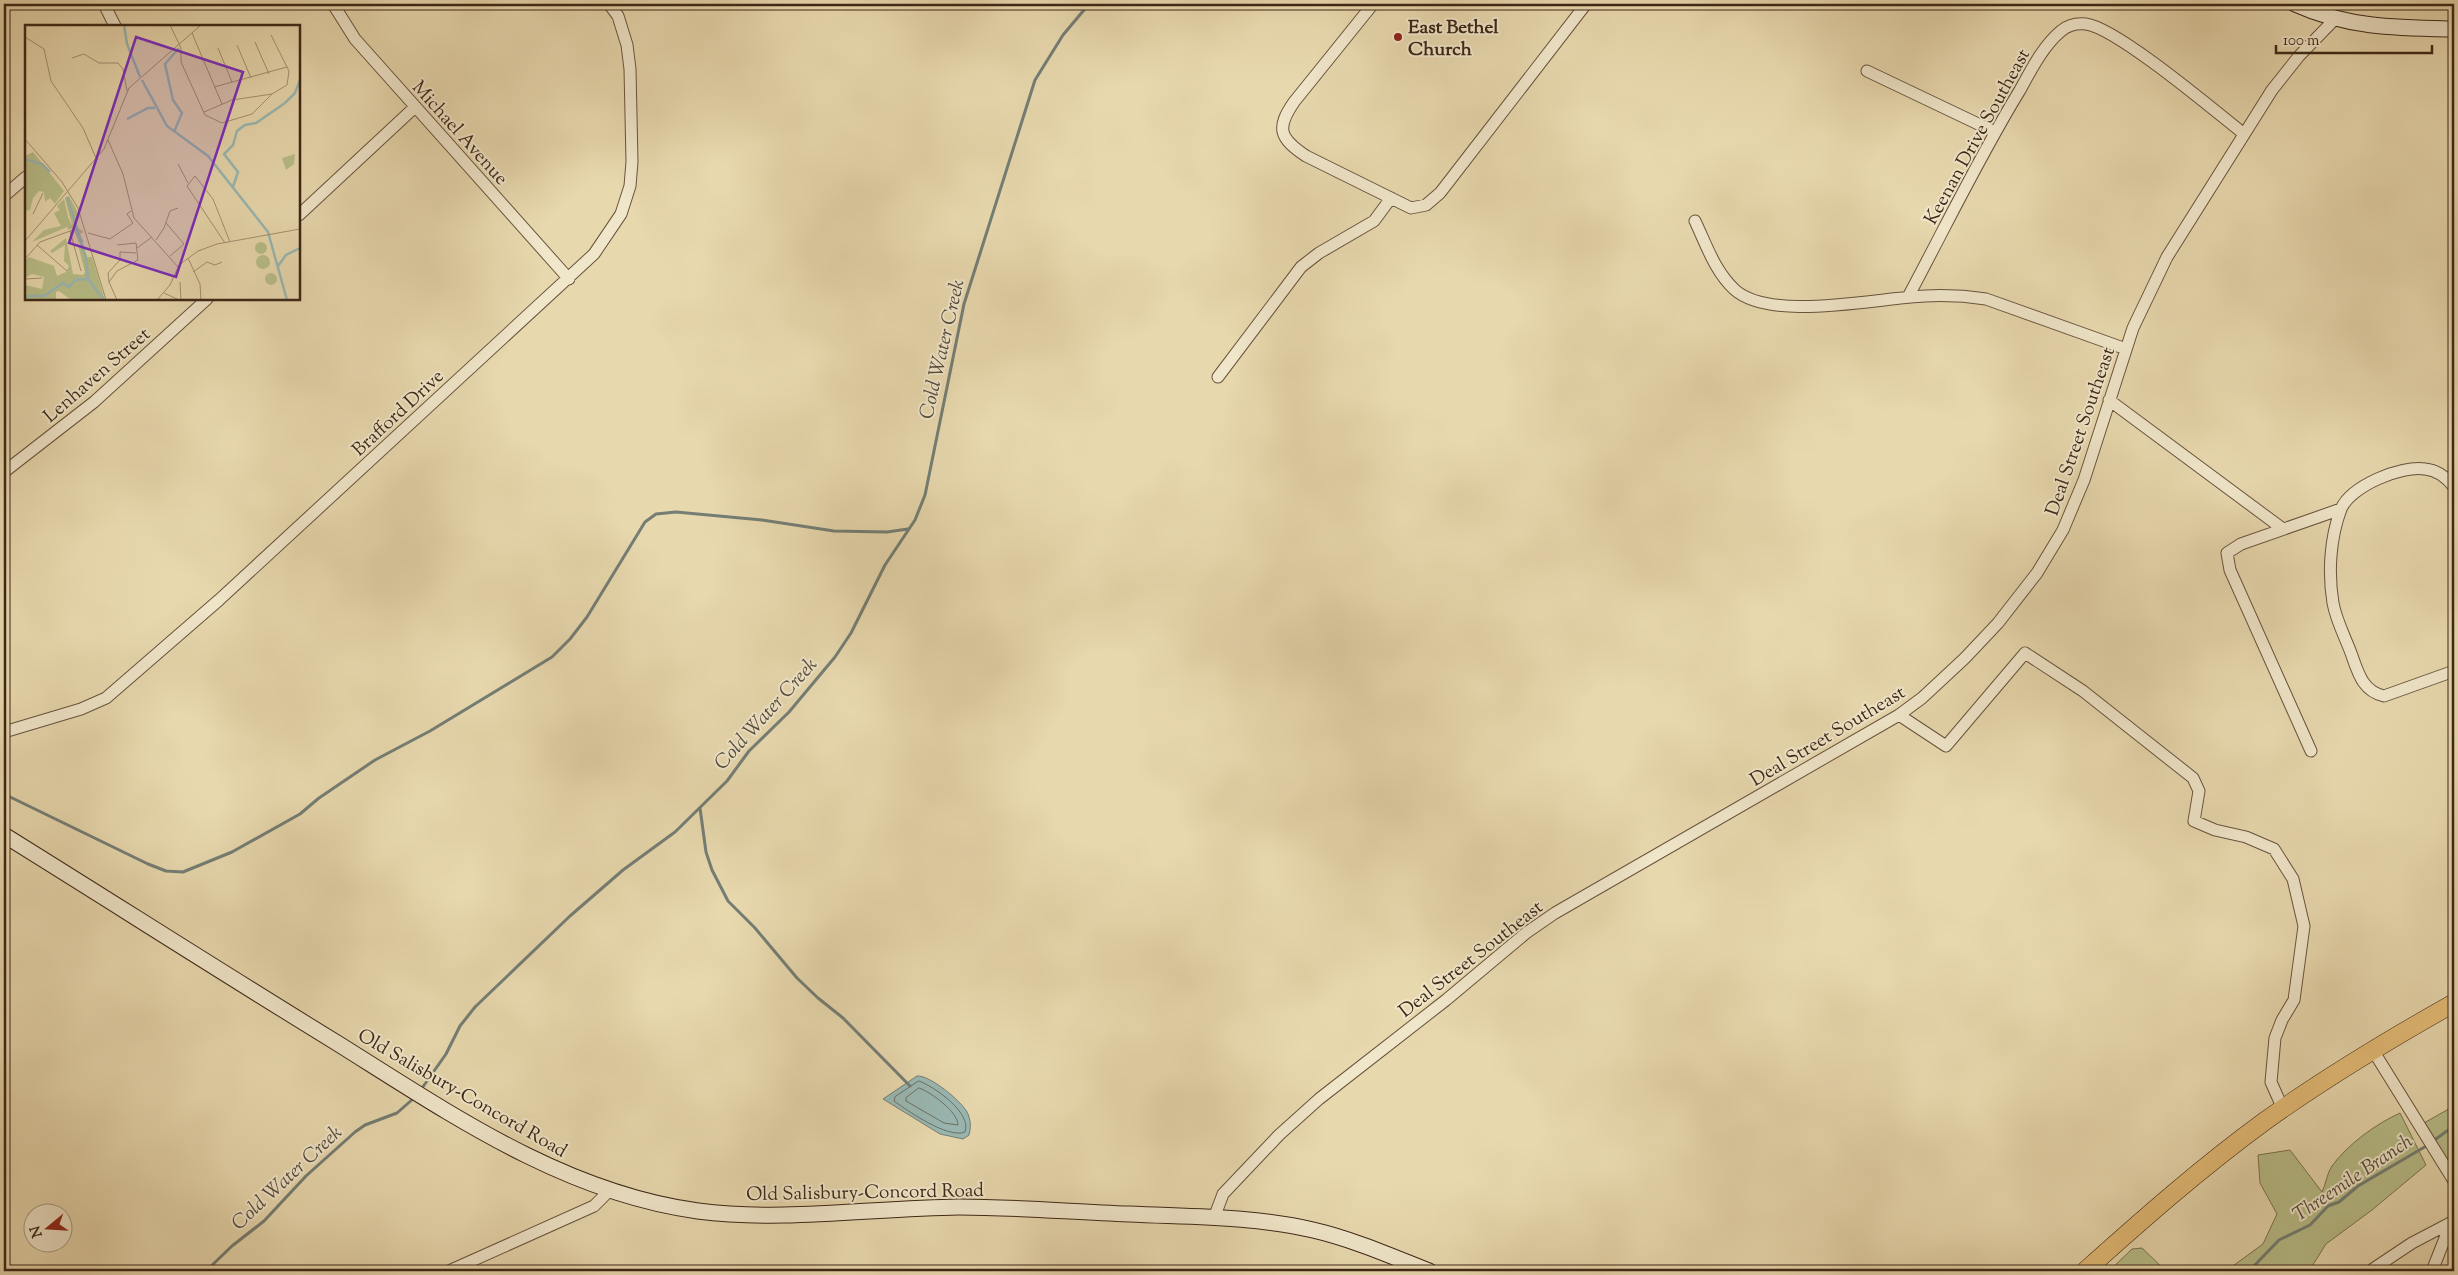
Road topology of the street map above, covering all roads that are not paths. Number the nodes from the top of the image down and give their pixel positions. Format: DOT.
graph roads {
  1 [pos="104,4"];
  2 [pos="333,4"];
  3 [pos="609,4"];
  4 [pos="1373,4"];
  5 [pos="1586,4"];
  6 [pos="2295,4"];
  7 [pos="2335,19"];
  8 [pos="114,25"];
  9 [pos="2454,29"];
  10 [pos="1867,72"];
  11 [pos="415,107"];
  12 [pos="1996,132"];
  13 [pos="2244,134"];
  14 [pos="25,178"];
  15 [pos="4,196"];
  16 [pos="1392,198"];
  17 [pos="300,214"];
  18 [pos="1695,221"];
  19 [pos="569,279"];
  20 [pos="1908,297"];
  21 [pos="206,300"];
  22 [pos="2126,349"];
  23 [pos="1218,377"];
  24 [pos="2109,400"];
  25 [pos="4,472"];
  26 [pos="2454,487"];
  27 [pos="2341,509"];
  28 [pos="2282,529"];
  29 [pos="2454,671"];
  30 [pos="1899,715"];
  31 [pos="4,732"];
  32 [pos="2311,751"];
  33 [pos="4,835"];
  34 [pos="2454,1003"];
  35 [pos="2374,1052"];
  36 [pos="2284,1109"];
  37 [pos="2454,1181"];
  38 [pos="610,1190"];
  39 [pos="1214,1218"];
  40 [pos="2453,1222"];
  41 [pos="449,1271"];
  42 [pos="1428,1271"];
  43 [pos="2085,1271"];
  44 [pos="2370,1271"];
  45 [pos="2432,1271"];
  1 -- 8 [label="street"];
  2 -- 11 [label="street, Michael Avenue"];
  3 -- 19 [label="street, Brafford Drive"];
  4 -- 16 [label="street"];
  5 -- 16 [label="street"];
  6 -- 7 [label="main road"];
  7 -- 9 [label="main road"];
  7 -- 13 [label="street, Deal Street Southeast"];
  10 -- 12 [label="street"];
  11 -- 17 [label="street"];
  11 -- 19 [label="street, Michael Avenue"];
  12 -- 13 [label="street, Keenan Drive Southeast"];
  12 -- 20 [label="street, Keenan Drive Southeast"];
  13 -- 22 [label="street, Deal Street Southeast"];
  14 -- 15 [label="street"];
  16 -- 23 [label="street"];
  18 -- 20 [label="street"];
  19 -- 31 [label="street, Brafford Drive"];
  20 -- 22 [label="street"];
  21 -- 25 [label="street, Lenhaven Street"];
  22 -- 24 [label="street, Deal Street Southeast"];
  24 -- 28 [label="street"];
  24 -- 30 [label="street, Deal Street Southeast"];
  26 -- 27 [label="street"];
  27 -- 28 [label="street"];
  27 -- 29 [label="street"];
  28 -- 32 [label="street"];
  30 -- 36 [label="street"];
  30 -- 39 [label="street, Deal Street Southeast"];
  33 -- 38 [label="main road, Old Salisbury-Concord Road"];
  34 -- 35 [label="main road"];
  35 -- 36 [label="main road"];
  35 -- 37 [label="street"];
  36 -- 43 [label="main road"];
  38 -- 39 [label="main road, Old Salisbury-Concord Road"];
  38 -- 41 [label="street"];
  39 -- 42 [label="main road, Old Salisbury-Concord Road"];
  40 -- 44 [label="street"];
  40 -- 45 [label="street"];
}
